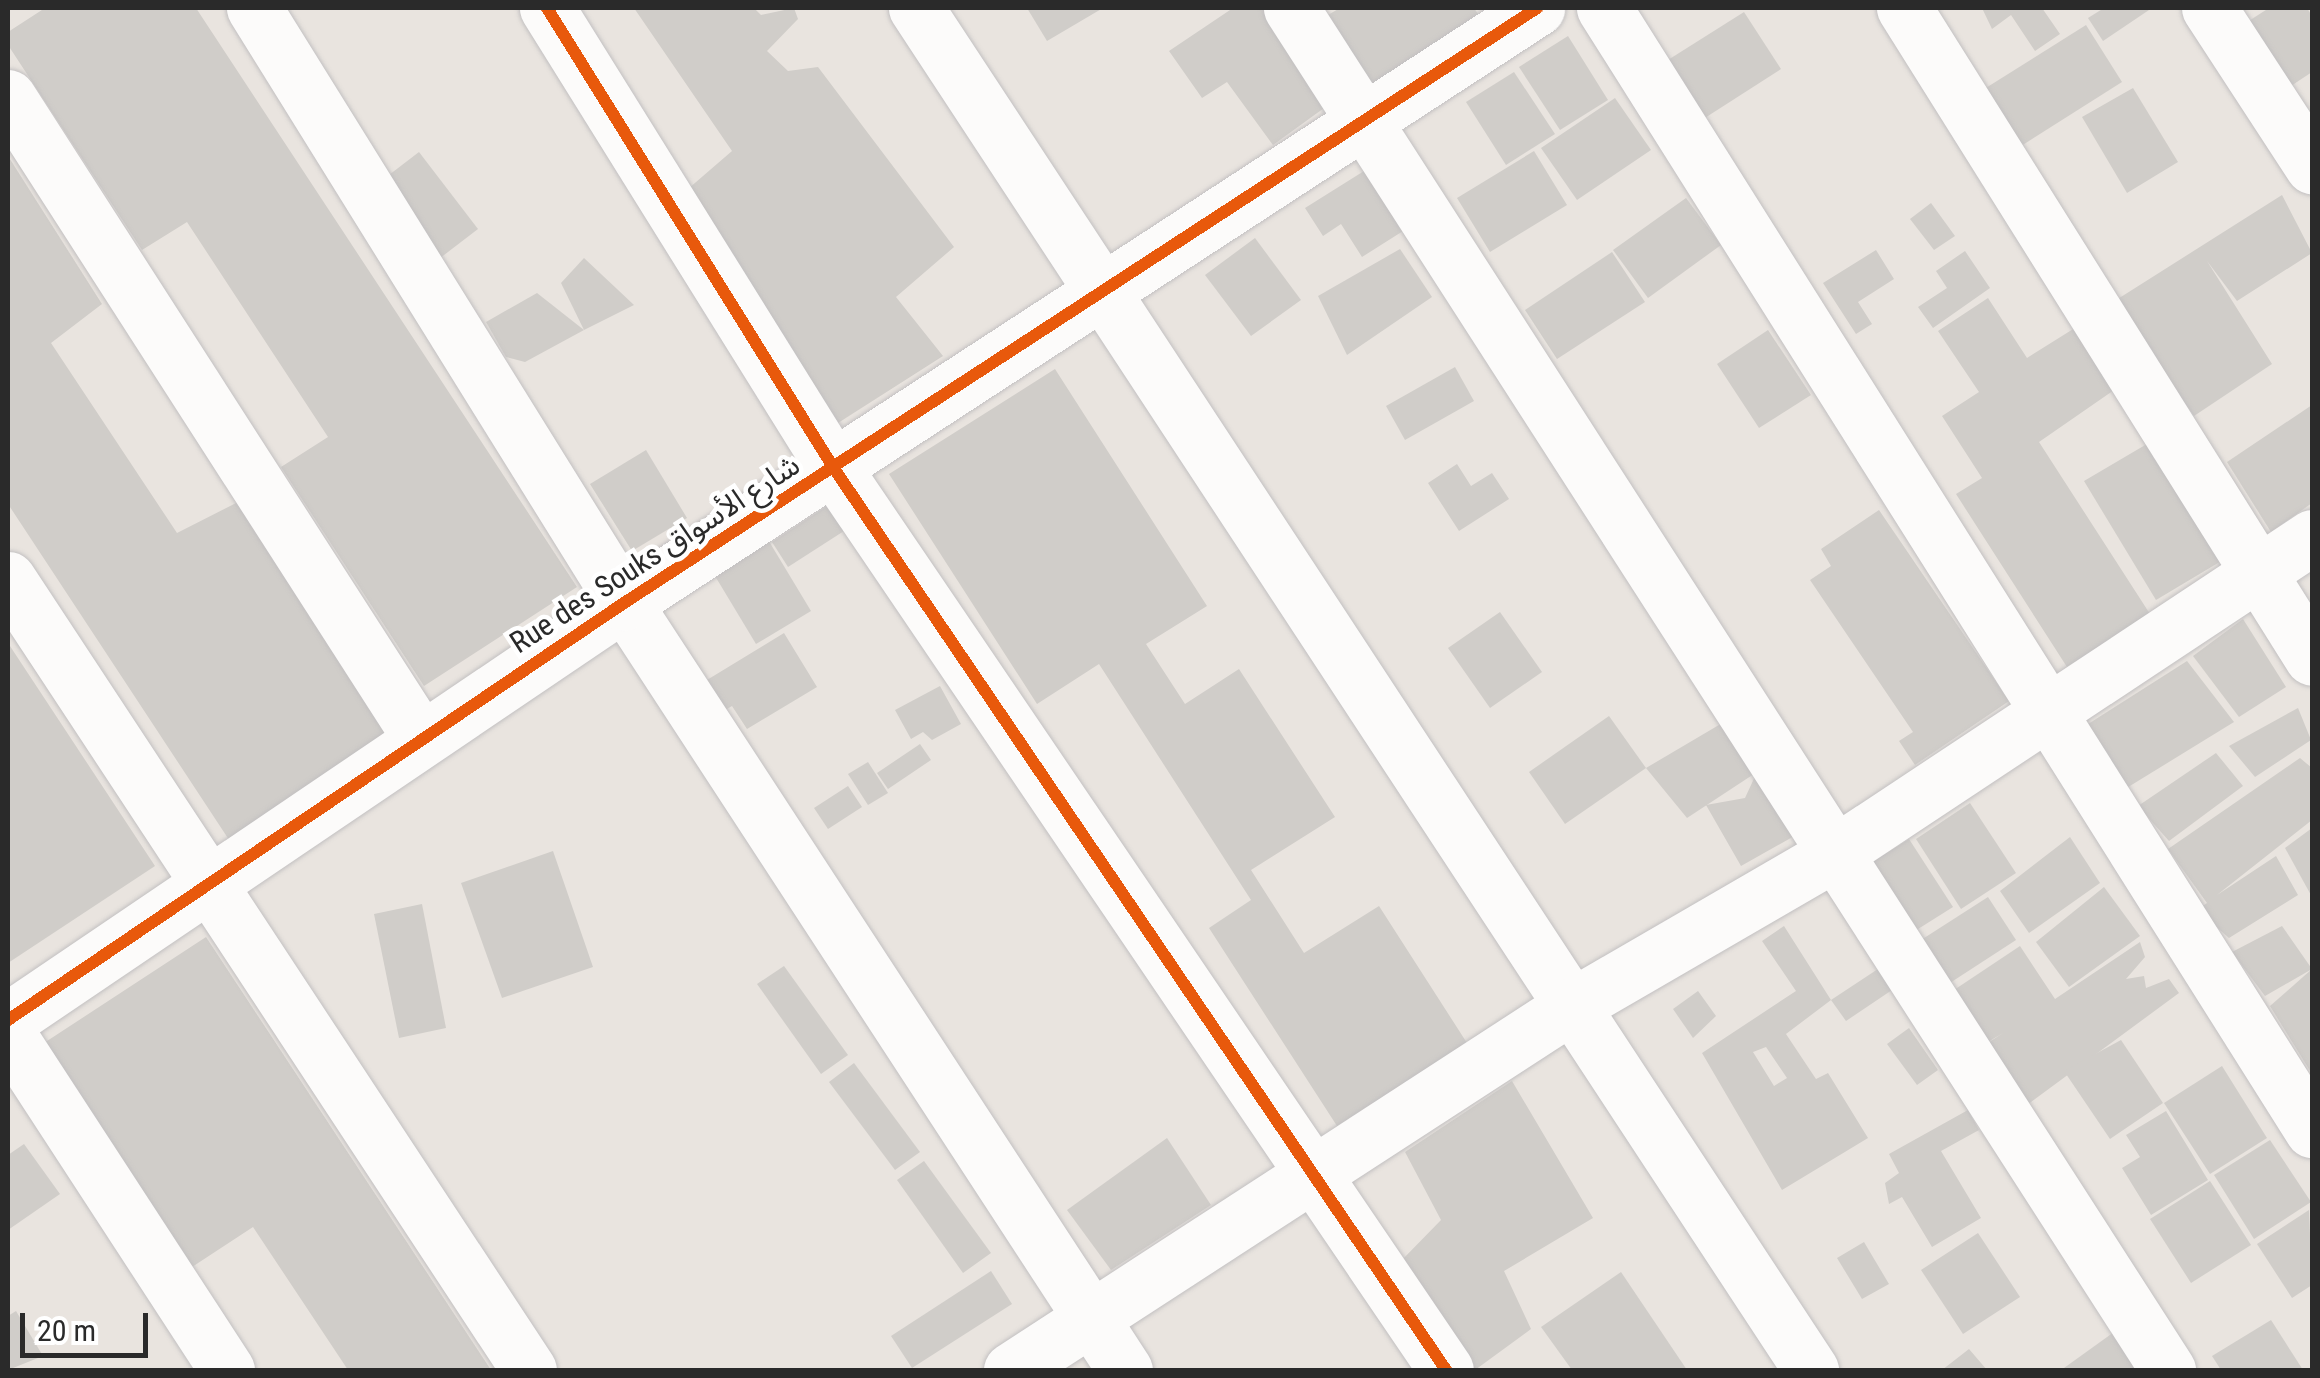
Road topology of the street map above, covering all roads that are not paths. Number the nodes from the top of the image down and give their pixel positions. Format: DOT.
graph roads {
  1 [pos="254,8"];
  2 [pos="548,8"];
  3 [pos="916,8"];
  4 [pos="1291,8"];
  5 [pos="1537,8"];
  6 [pos="1604,8"];
  7 [pos="1904,8"];
  8 [pos="2209,8"];
  9 [pos="8,97"];
  10 [pos="1364,120"];
  11 [pos="2312,166"];
  12 [pos="1100,293"];
  13 [pos="833,467"];
  14 [pos="2312,537"];
  15 [pos="2260,572"];
  16 [pos="8,580"];
  17 [pos="624,603"];
  18 [pos="2312,658"];
  19 [pos="2052,709"];
  20 [pos="421,739"];
  21 [pos="1832,855"];
  22 [pos="206,885"];
  23 [pos="1570,1007"];
  24 [pos="8,1020"];
  25 [pos="8,1034"];
  26 [pos="2312,1130"];
  27 [pos="1312,1173"];
  28 [pos="1090,1318"];
  29 [pos="226,1370"];
  30 [pos="529,1370"];
  31 [pos="1010,1370"];
  32 [pos="1125,1370"];
  33 [pos="1446,1370"];
  34 [pos="1811,1370"];
  35 [pos="2168,1370"];
  1 -- 17 [label="street"];
  2 -- 13 [label="street"];
  3 -- 12 [label="street"];
  4 -- 10 [label="street"];
  5 -- 10 [label="street, Rue des Souks شارع الأسواق"];
  6 -- 19 [label="street"];
  7 -- 15 [label="street"];
  8 -- 11 [label="street"];
  9 -- 20 [label="street"];
  10 -- 12 [label="street, Rue des Souks شارع الأسواق"];
  10 -- 21 [label="street"];
  12 -- 13 [label="street, Rue des Souks شارع الأسواق"];
  12 -- 23 [label="street"];
  13 -- 17 [label="street, Rue des Souks شارع الأسواق"];
  13 -- 27 [label="street"];
  14 -- 15 [label="street"];
  15 -- 18 [label="street"];
  15 -- 19 [label="street"];
  16 -- 22 [label="street"];
  17 -- 20 [label="street, Rue des Souks شارع الأسواق"];
  17 -- 28 [label="street"];
  19 -- 21 [label="street"];
  19 -- 26 [label="street"];
  20 -- 22 [label="street, Rue des Souks شارع الأسواق"];
  21 -- 23 [label="street"];
  21 -- 35 [label="street"];
  22 -- 24 [label="street, Rue des Souks شارع الأسواق"];
  22 -- 30 [label="street"];
  23 -- 27 [label="street"];
  23 -- 34 [label="street"];
  25 -- 29 [label="street"];
  27 -- 28 [label="street"];
  27 -- 33 [label="street"];
  28 -- 31 [label="street"];
  28 -- 32 [label="street"];
}
